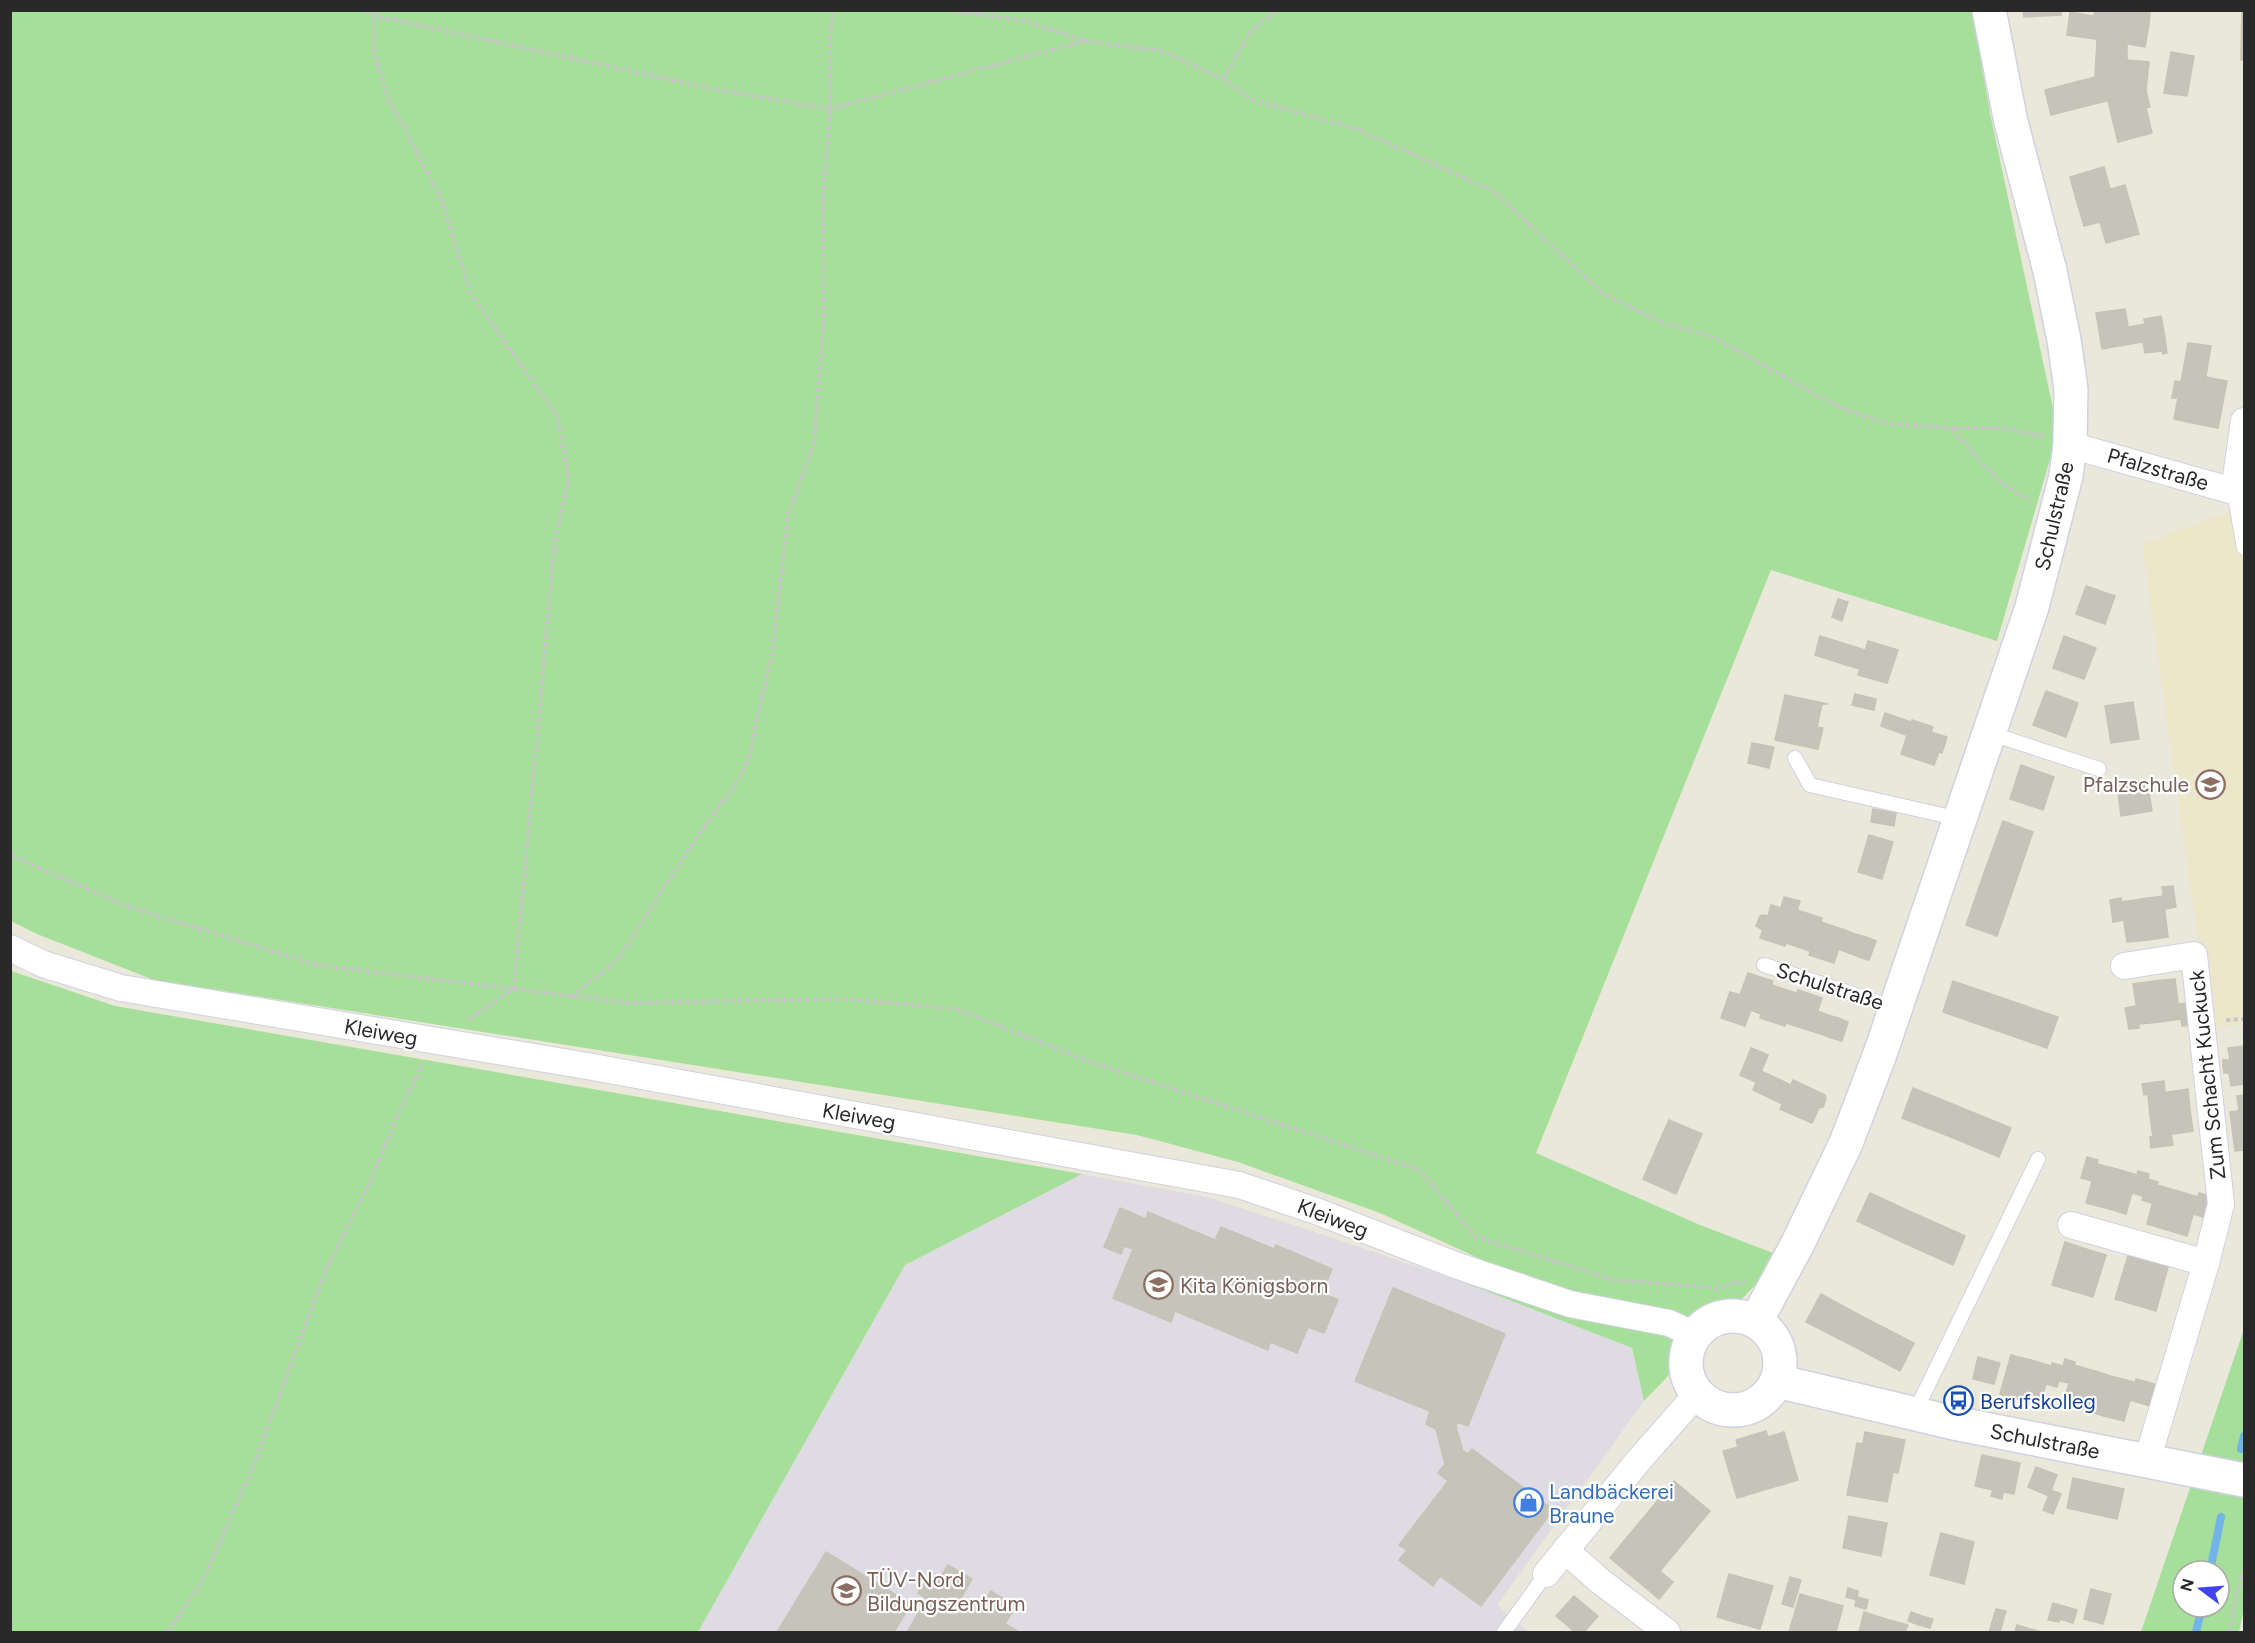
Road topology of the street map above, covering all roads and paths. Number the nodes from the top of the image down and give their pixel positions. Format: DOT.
graph roads {
  1 [pos="365,10"];
  2 [pos="833,10"];
  3 [pos="946,10"];
  4 [pos="1276,10"];
  5 [pos="1989,10"];
  6 [pos="375,13"];
  7 [pos="1085,41"];
  8 [pos="1223,79"];
  9 [pos="830,109"];
  10 [pos="2244,421"];
  11 [pos="1952,428"];
  12 [pos="2070,445"];
  13 [pos="2239,492"];
  14 [pos="2058,510"];
  15 [pos="2244,548"];
  16 [pos="1989,733"];
  17 [pos="1795,758"];
  18 [pos="2099,769"];
  19 [pos="1960,819"];
  20 [pos="10,855"];
  21 [pos="10,948"];
  22 [pos="1764,965"];
  23 [pos="2124,966"];
  24 [pos="514,988"];
  25 [pos="571,997"];
  26 [pos="1896,1008"];
  27 [pos="434,1041"];
  28 [pos="2038,1159"];
  29 [pos="2071,1225"];
  30 [pos="2206,1263"];
  31 [pos="1763,1308"];
  32 [pos="1695,1335"];
  33 [pos="1777,1381"];
  34 [pos="1697,1394"];
  35 [pos="1914,1414"];
  36 [pos="2147,1461"];
  37 [pos="2244,1480"];
  38 [pos="1565,1550"];
  39 [pos="2244,1569"];
  40 [pos="1546,1574"];
  41 [pos="168,1632"];
  42 [pos="1504,1632"];
  43 [pos="1666,1632"];
  44 [pos="2230,1632"];
  1 -- 6 [label="path"];
  2 -- 9 [label="path"];
  3 -- 7 [label="path"];
  4 -- 8 [label="path"];
  5 -- 12 [label="main road, Schulstraße"];
  6 -- 9 [label="path"];
  6 -- 24 [label="path"];
  7 -- 8 [label="path"];
  7 -- 9 [label="path"];
  8 -- 11 [label="path"];
  9 -- 25 [label="path"];
  10 -- 13 [label="street"];
  11 -- 12 [label="path"];
  11 -- 14 [label="path"];
  12 -- 13 [label="street, Pfalzstraße"];
  12 -- 14 [label="main road, Schulstraße"];
  13 -- 15 [label="lane"];
  14 -- 16 [label="main road, Schulstraße"];
  16 -- 18 [label="lane"];
  16 -- 19 [label="main road, Schulstraße"];
  17 -- 19 [label="lane"];
  19 -- 26 [label="main road, Schulstraße"];
  20 -- 24 [label="path"];
  21 -- 27 [label="street, Kleiweg"];
  22 -- 26 [label="lane, Schulstraße"];
  23 -- 30 [label="street, Zum Schacht Kuckuck"];
  24 -- 25 [label="path"];
  24 -- 27 [label="path"];
  25 -- 31 [label="path"];
  26 -- 31 [label="main road, Schulstraße"];
  27 -- 32 [label="street, Kleiweg"];
  27 -- 41 [label="path"];
  28 -- 35 [label="lane"];
  29 -- 30 [label="street"];
  30 -- 36 [label="street, Zum Schacht Kuckuck"];
  31 -- 32 [label="main road"];
  31 -- 33 [label="main road"];
  32 -- 34 [label="main road"];
  33 -- 34 [label="main road"];
  33 -- 35 [label="main road, Schulstraße"];
  34 -- 38 [label="street"];
  35 -- 36 [label="main road, Schulstraße"];
  36 -- 37 [label="main road, Schulstraße"];
  38 -- 40 [label="street"];
  38 -- 43 [label="street"];
  39 -- 44 [label="path"];
  40 -- 42 [label="lane"];
}
